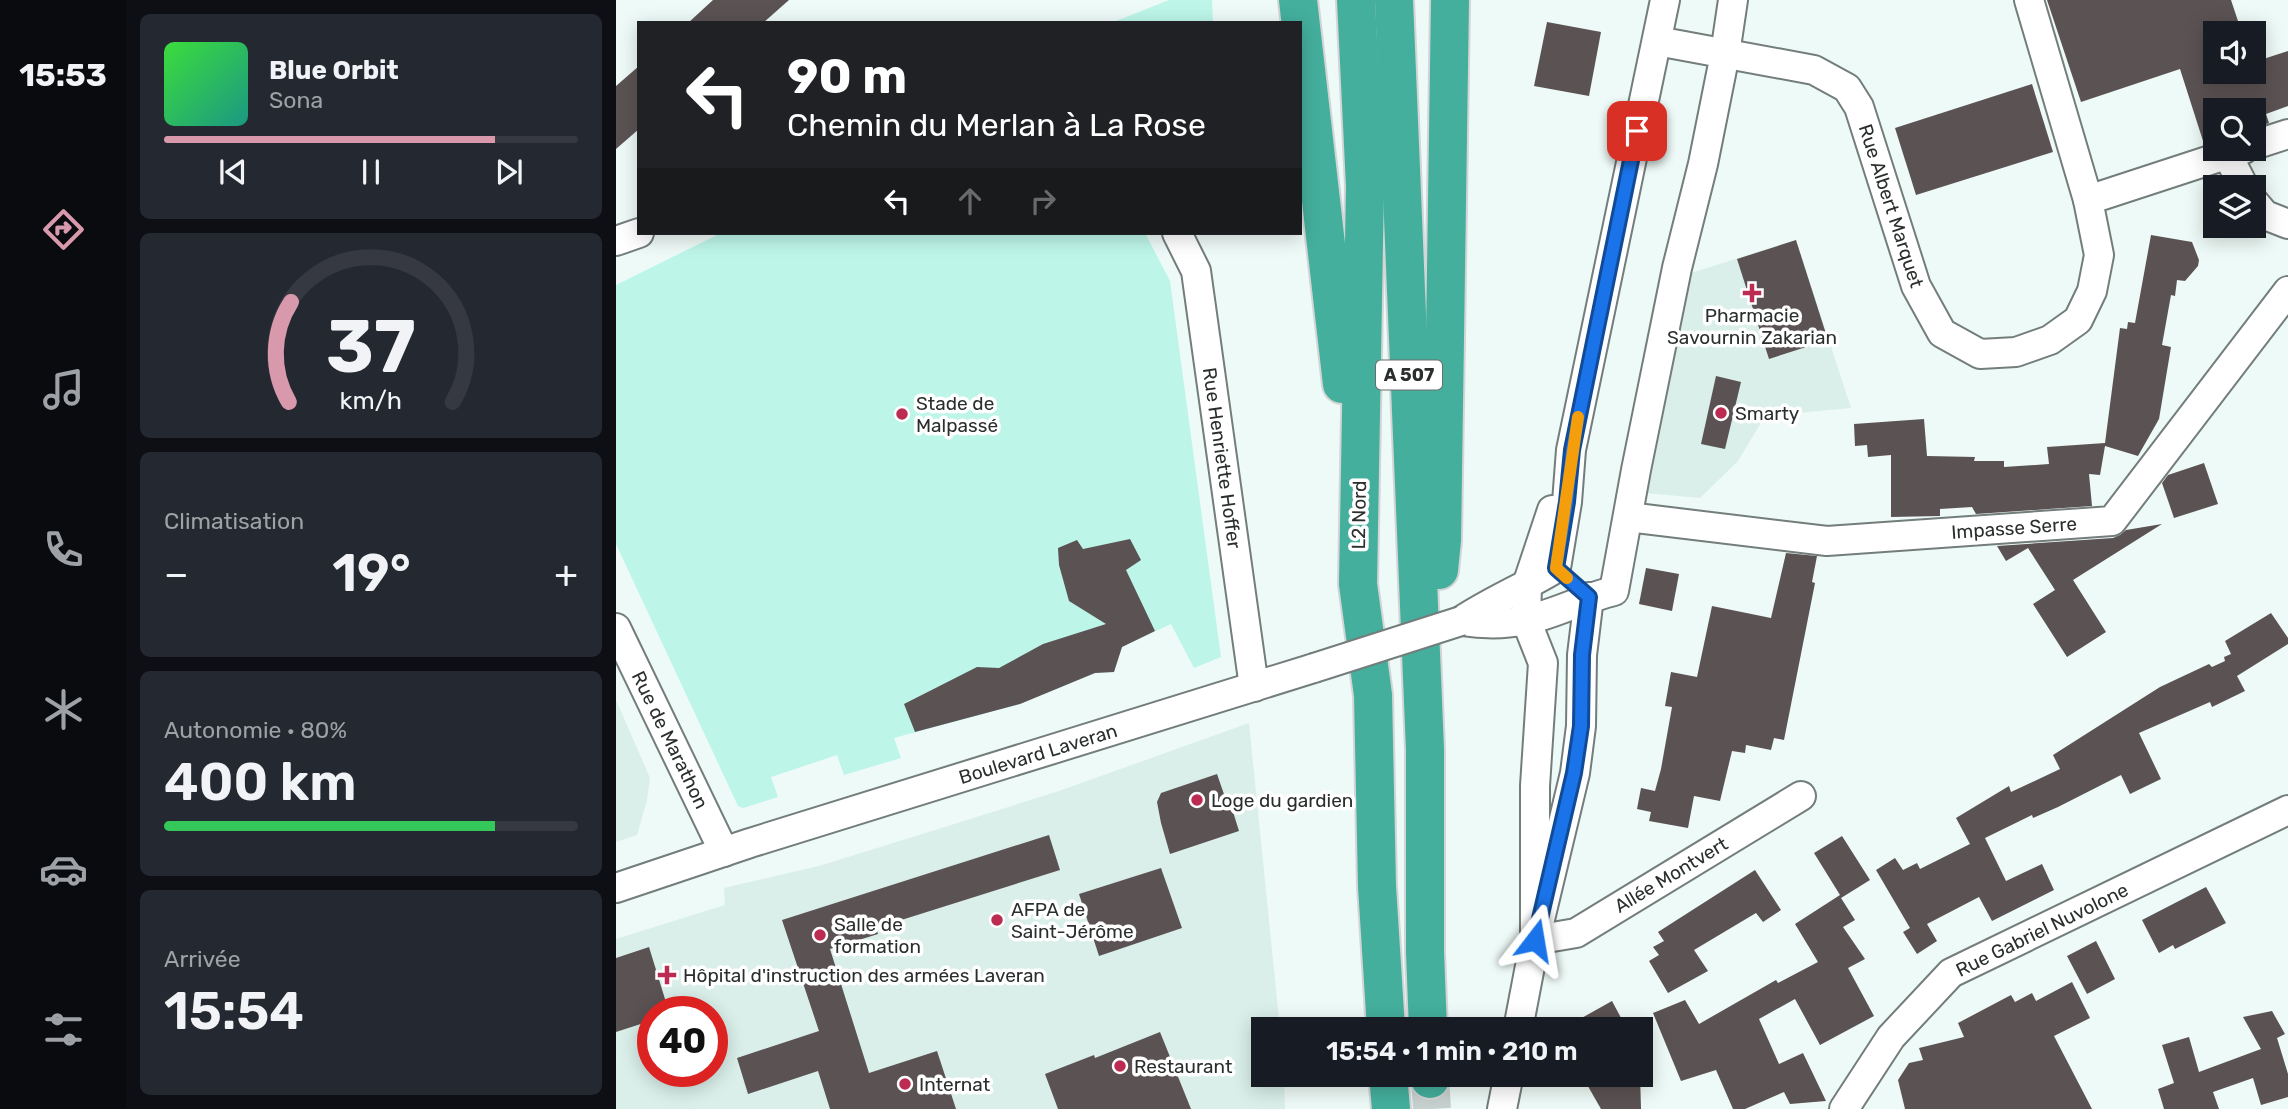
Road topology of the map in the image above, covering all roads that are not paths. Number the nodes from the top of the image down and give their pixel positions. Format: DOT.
graph roads {
  1 [pos="1298,0"];
  2 [pos="1356,0"];
  3 [pos="1394,0"];
  4 [pos="1450,0"];
  5 [pos="1665,0"];
  6 [pos="1733,0"];
  7 [pos="2029,0"];
  8 [pos="1300,21"];
  9 [pos="1302,41"];
  10 [pos="1657,41"];
  11 [pos="1725,54"];
  12 [pos="2288,134"];
  13 [pos="2266,141"];
  14 [pos="2207,161"];
  15 [pos="2088,200"];
  16 [pos="2266,215"];
  17 [pos="2288,224"];
  18 [pos="637,234"];
  19 [pos="1178,235"];
  20 [pos="616,241"];
  21 [pos="2288,291"];
  22 [pos="1572,450"];
  23 [pos="1628,517"];
  24 [pos="1556,568"];
  25 [pos="1358,584"];
  26 [pos="1527,586"];
  27 [pos="1589,597"];
  28 [pos="1526,620"];
  29 [pos="1461,621"];
  30 [pos="616,628"];
  31 [pos="1254,687"];
  32 [pos="1425,750"];
  33 [pos="1801,796"];
  34 [pos="2288,810"];
  35 [pos="724,852"];
  36 [pos="616,888"];
  37 [pos="1535,940"];
  38 [pos="1385,1017"];
  39 [pos="1428,1017"];
  40 [pos="1520,1017"];
  41 [pos="1389,1087"];
  42 [pos="1506,1087"];
  43 [pos="1391,1109"];
  44 [pos="1502,1109"];
  45 [pos="1844,1109"];
  1 -- 8 [label="highway"];
  2 -- 25 [label="highway, L2 Nord / A 507"];
  3 -- 32 [label="highway, A 507"];
  4 -- 32 [label="highway"];
  5 -- 10 [label="street"];
  6 -- 11 [label="street"];
  7 -- 15 [label="street, Rue Albert Marquet"];
  9 -- 25 [label="highway"];
  10 -- 11 [label="street, Rue Albert Marquet"];
  10 -- 22 [label="street"];
  11 -- 15 [label="street, Rue Albert Marquet"];
  11 -- 23 [label="street"];
  12 -- 13 [label="street"];
  14 -- 15 [label="street"];
  16 -- 17 [label="street"];
  18 -- 20 [label="street"];
  19 -- 31 [label="street, Rue Henriette Hoffer"];
  21 -- 23 [label="street, Impasse Serre"];
  22 -- 24 [label="street"];
  22 -- 26 [label="street"];
  23 -- 27 [label="street, Boulevard Laveran"];
  24 -- 26 [label="street, Boulevard Laveran"];
  24 -- 27 [label="street"];
  25 -- 38 [label="highway, L2 Nord / A 507"];
  26 -- 28 [label="street"];
  26 -- 29 [label="street, Boulevard Laveran"];
  27 -- 28 [label="street, Boulevard Laveran"];
  27 -- 37 [label="street"];
  28 -- 29 [label="street, Boulevard Laveran"];
  28 -- 37 [label="street"];
  29 -- 31 [label="street, Boulevard Laveran, bridge"];
  30 -- 35 [label="street, Rue de Marathon"];
  31 -- 35 [label="street, Boulevard Laveran"];
  32 -- 39 [label="highway, A 507"];
  33 -- 37 [label="street, Allée Montvert"];
  34 -- 45 [label="street, Rue Gabriel Nuvolone"];
  35 -- 36 [label="street, Boulevard Laveran"];
  37 -- 40 [label="street"];
  41 -- 43 [label="highway"];
  42 -- 44 [label="street"];
}
